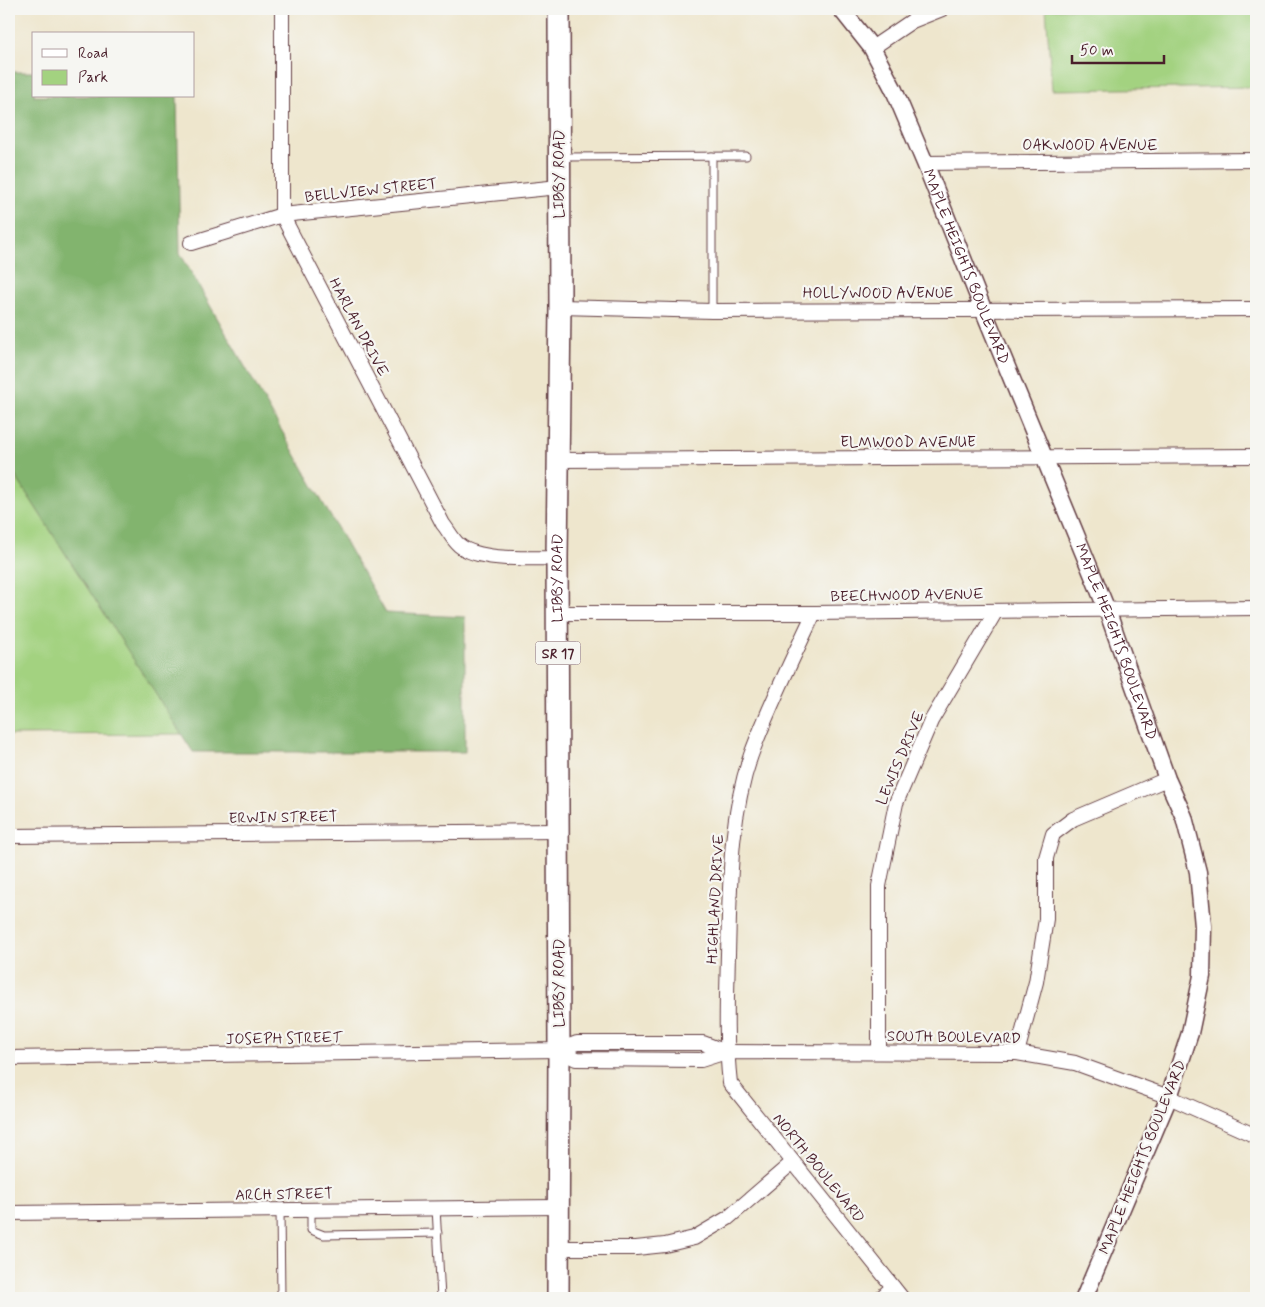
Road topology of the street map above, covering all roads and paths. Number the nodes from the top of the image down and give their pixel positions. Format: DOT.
graph roads {
  1 [pos="282,9"];
  2 [pos="559,9"];
  3 [pos="841,9"];
  4 [pos="942,9"];
  5 [pos="872,48"];
  6 [pos="712,156"];
  7 [pos="746,156"];
  8 [pos="559,157"];
  9 [pos="1256,160"];
  10 [pos="925,162"];
  11 [pos="559,187"];
  12 [pos="282,215"];
  13 [pos="191,243"];
  14 [pos="560,308"];
  15 [pos="983,309"];
  16 [pos="1256,309"];
  17 [pos="712,311"];
  18 [pos="1256,456"];
  19 [pos="1044,458"];
  20 [pos="559,460"];
  21 [pos="557,558"];
  22 [pos="1256,608"];
  23 [pos="1106,610"];
  24 [pos="996,611"];
  25 [pos="558,612"];
  26 [pos="814,612"];
  27 [pos="1167,779"];
  28 [pos="558,831"];
  29 [pos="9,836"];
  30 [pos="560,1050"];
  31 [pos="726,1052"];
  32 [pos="879,1052"];
  33 [pos="1017,1053"];
  34 [pos="9,1058"];
  35 [pos="1169,1097"];
  36 [pos="1256,1136"];
  37 [pos="793,1162"];
  38 [pos="559,1207"];
  39 [pos="436,1208"];
  40 [pos="280,1210"];
  41 [pos="311,1210"];
  42 [pos="9,1213"];
  43 [pos="438,1233"];
  44 [pos="558,1248"];
  45 [pos="893,1287"];
  46 [pos="281,1298"];
  47 [pos="441,1298"];
  48 [pos="558,1298"];
  49 [pos="881,1298"];
  50 [pos="902,1298"];
  51 [pos="1084,1298"];
  1 -- 12 [label="street, HARLAN DRIVE"];
  2 -- 8 [label="main road, LIBBY ROAD / SR 17"];
  3 -- 5 [label="street, MAPLE HEIGHTS BOULEVARD"];
  4 -- 5 [label="street"];
  5 -- 10 [label="street, MAPLE HEIGHTS BOULEVARD"];
  6 -- 7 [label="lane"];
  6 -- 8 [label="lane"];
  6 -- 17 [label="lane"];
  8 -- 11 [label="main road, LIBBY ROAD / SR 17"];
  9 -- 10 [label="street, OAKWOOD AVENUE"];
  10 -- 15 [label="street, MAPLE HEIGHTS BOULEVARD"];
  11 -- 12 [label="street, BELLVIEW STREET"];
  11 -- 14 [label="main road, LIBBY ROAD / SR 17"];
  12 -- 13 [label="street, BELLVIEW STREET"];
  12 -- 21 [label="street, HARLAN DRIVE"];
  14 -- 17 [label="street, HOLLYWOOD AVENUE"];
  14 -- 20 [label="main road, LIBBY ROAD / SR 17"];
  15 -- 16 [label="street, HOLLYWOOD AVENUE"];
  15 -- 17 [label="street, HOLLYWOOD AVENUE"];
  15 -- 19 [label="street, MAPLE HEIGHTS BOULEVARD"];
  18 -- 19 [label="street, ELMWOOD AVENUE"];
  19 -- 20 [label="street, ELMWOOD AVENUE"];
  19 -- 23 [label="street, MAPLE HEIGHTS BOULEVARD"];
  20 -- 21 [label="main road, LIBBY ROAD / SR 17"];
  21 -- 25 [label="main road, LIBBY ROAD / SR 17"];
  22 -- 23 [label="street, BEECHWOOD AVENUE"];
  23 -- 24 [label="street, BEECHWOOD AVENUE"];
  23 -- 27 [label="street, MAPLE HEIGHTS BOULEVARD"];
  24 -- 26 [label="street, BEECHWOOD AVENUE"];
  24 -- 32 [label="street, LEWIS DRIVE"];
  25 -- 26 [label="street, BEECHWOOD AVENUE"];
  25 -- 28 [label="main road, LIBBY ROAD / SR 17"];
  26 -- 31 [label="street, HIGHLAND DRIVE"];
  27 -- 33 [label="street"];
  27 -- 35 [label="street, MAPLE HEIGHTS BOULEVARD"];
  28 -- 29 [label="street, ERWIN STREET"];
  28 -- 30 [label="main road, LIBBY ROAD / SR 17"];
  30 -- 31 [label="street, SOUTH BOULEVARD"];
  30 -- 34 [label="street, JOSEPH STREET"];
  30 -- 38 [label="main road, LIBBY ROAD / SR 17"];
  31 -- 32 [label="street, SOUTH BOULEVARD"];
  31 -- 37 [label="street, NORTH BOULEVARD"];
  32 -- 33 [label="street, SOUTH BOULEVARD"];
  33 -- 35 [label="street, SOUTH BOULEVARD"];
  35 -- 36 [label="street, SOUTH BOULEVARD"];
  35 -- 51 [label="street, MAPLE HEIGHTS BOULEVARD"];
  37 -- 44 [label="street"];
  37 -- 45 [label="street, NORTH BOULEVARD"];
  38 -- 39 [label="street, ARCH STREET"];
  38 -- 44 [label="main road, LIBBY ROAD / SR 17"];
  39 -- 41 [label="street, ARCH STREET"];
  39 -- 43 [label="lane"];
  40 -- 41 [label="street, ARCH STREET"];
  40 -- 42 [label="street, ARCH STREET"];
  40 -- 46 [label="lane"];
  41 -- 43 [label="lane"];
  43 -- 47 [label="lane"];
  44 -- 48 [label="main road, LIBBY ROAD / SR 17"];
  45 -- 49 [label="street"];
  45 -- 50 [label="street, NORTH BOULEVARD"];
}
